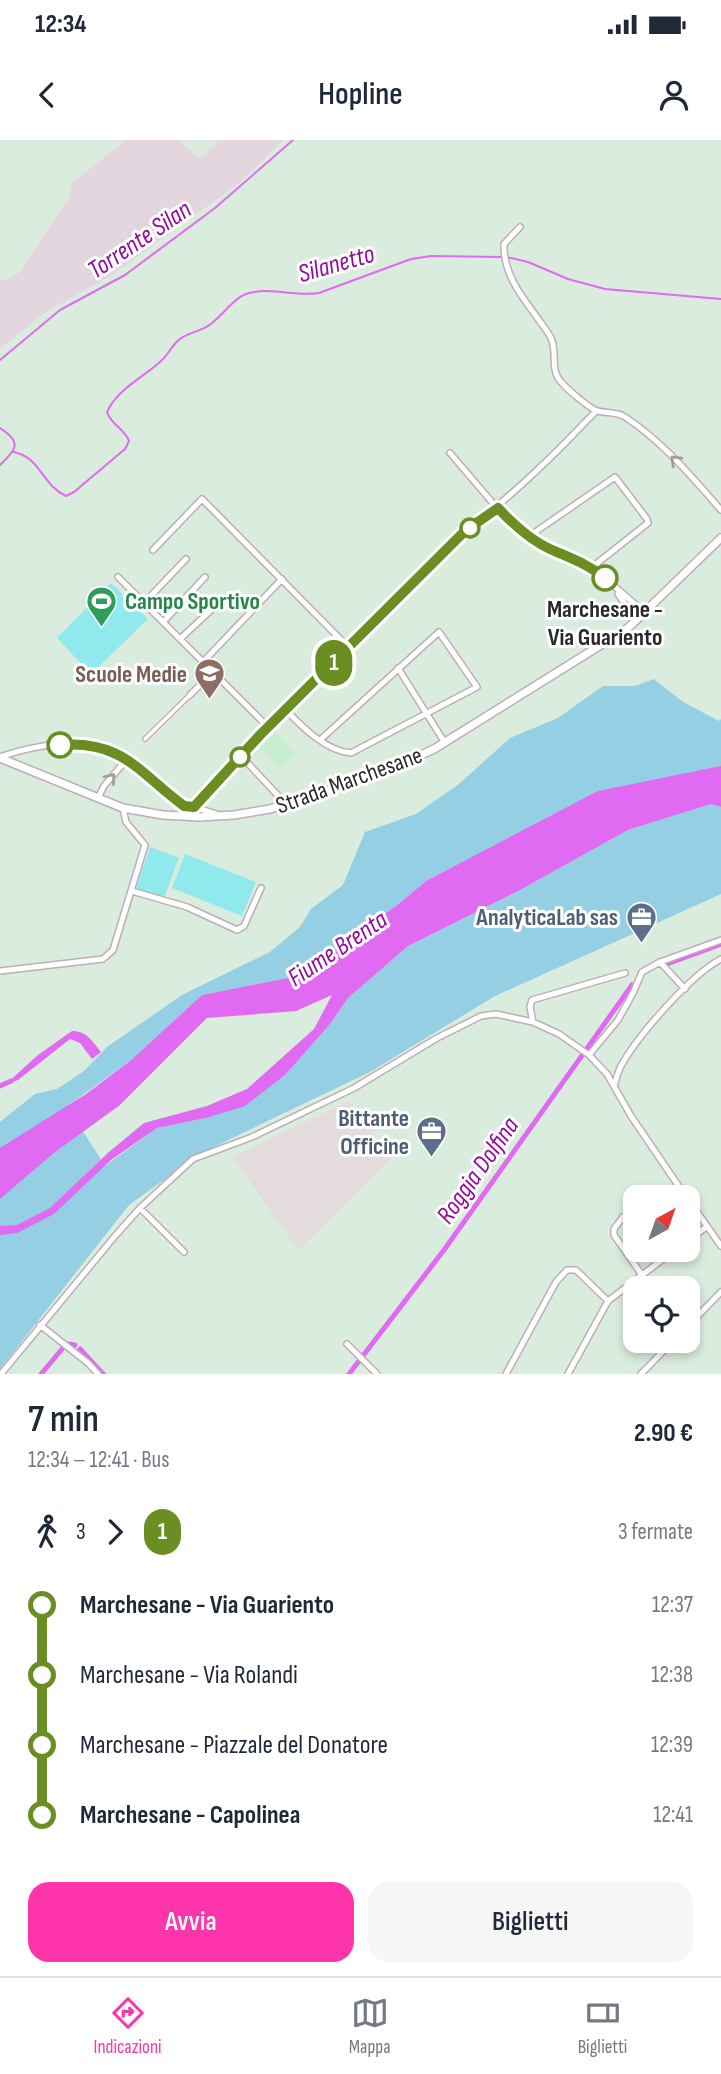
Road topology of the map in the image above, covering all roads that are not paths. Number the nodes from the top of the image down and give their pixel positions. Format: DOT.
graph roads {
  1 [pos="520,227"];
  2 [pos="596,411"];
  3 [pos="450,453"];
  4 [pos="498,508"];
  5 [pos="721,510"];
  6 [pos="528,537"];
  7 [pos="721,538"];
  8 [pos="153,550"];
  9 [pos="186,559"];
  10 [pos="591,568"];
  11 [pos="118,577"];
  12 [pos="205,577"];
  13 [pos="282,579"];
  14 [pos="610,582"];
  15 [pos="224,598"];
  16 [pos="144,603"];
  17 [pos="632,603"];
  18 [pos="656,603"];
  19 [pos="639,620"];
  20 [pos="163,622"];
  21 [pos="180,639"];
  22 [pos="349,648"];
  23 [pos="202,662"];
  24 [pos="398,668"];
  25 [pos="213,672"];
  26 [pos="190,695"];
  27 [pos="286,710"];
  28 [pos="427,714"];
  29 [pos="268,727"];
  30 [pos="145,739"];
  31 [pos="320,740"];
  32 [pos="445,743"];
  33 [pos="242,756"];
  34 [pos="0,757"];
  35 [pos="127,759"];
  36 [pos="98,798"];
  37 [pos="286,804"];
  38 [pos="194,807"];
  39 [pos="123,808"];
  40 [pos="223,816"];
  41 [pos="261,888"];
  42 [pos="132,891"];
  43 [pos="721,940"];
  44 [pos="721,959"];
  45 [pos="660,962"];
  46 [pos="0,971"];
  47 [pos="625,973"];
  48 [pos="685,989"];
  49 [pos="533,1022"];
  50 [pos="585,1053"];
  51 [pos="621,1067"];
  52 [pos="609,1077"];
  53 [pos="614,1086"];
  54 [pos="678,1185"];
  55 [pos="141,1208"];
  56 [pos="623,1217"];
  57 [pos="700,1218"];
  58 [pos="706,1227"];
  59 [pos="700,1232"];
  60 [pos="721,1244"];
  61 [pos="623,1249"];
  62 [pos="184,1252"];
  63 [pos="631,1262"];
  64 [pos="659,1262"];
  65 [pos="640,1276"];
  66 [pos="623,1289"];
  67 [pos="721,1292"];
  68 [pos="608,1301"];
  69 [pos="700,1314"];
  70 [pos="40,1325"];
  71 [pos="347,1344"];
  72 [pos="661,1353"];
  73 [pos="1,1374"];
  74 [pos="98,1374"];
  75 [pos="377,1374"];
  76 [pos="506,1374"];
  77 [pos="568,1374"];
  78 [pos="641,1374"];
  1 -- 2 [label="street"];
  2 -- 4 [label="street"];
  5 -- 2 [label="street, one-way"];
  3 -- 4 [label="street"];
  4 -- 6 [label="street"];
  4 -- 22 [label="street"];
  6 -- 10 [label="street"];
  6 -- 10 [label="street"];
  7 -- 18 [label="main road, Strada Marchesane"];
  8 -- 13 [label="street"];
  9 -- 16 [label="street"];
  10 -- 14 [label="street"];
  11 -- 16 [label="street"];
  12 -- 20 [label="street"];
  13 -- 22 [label="street"];
  13 -- 23 [label="street"];
  14 -- 17 [label="street"];
  14 -- 19 [label="street"];
  15 -- 21 [label="street"];
  16 -- 20 [label="street"];
  17 -- 18 [label="street"];
  17 -- 19 [label="street"];
  18 -- 19 [label="main road, Strada Marchesane"];
  19 -- 32 [label="main road, Strada Marchesane"];
  20 -- 21 [label="street"];
  21 -- 23 [label="street"];
  22 -- 27 [label="street"];
  23 -- 25 [label="street"];
  24 -- 28 [label="street"];
  24 -- 28 [label="street"];
  24 -- 31 [label="street"];
  25 -- 26 [label="street"];
  25 -- 29 [label="street"];
  26 -- 30 [label="street"];
  27 -- 29 [label="street"];
  27 -- 31 [label="street"];
  28 -- 31 [label="street"];
  28 -- 32 [label="street"];
  29 -- 33 [label="street"];
  32 -- 37 [label="main road, Strada Marchesane"];
  33 -- 37 [label="street"];
  33 -- 38 [label="street"];
  34 -- 35 [label="street"];
  34 -- 36 [label="main road, Strada Marchesane"];
  36 -- 35 [label="street, one-way"];
  35 -- 38 [label="street"];
  36 -- 39 [label="main road, Strada Marchesane"];
  37 -- 40 [label="main road, Strada Marchesane"];
  38 -- 40 [label="street"];
  39 -- 40 [label="main road, Strada Marchesane"];
  39 -- 42 [label="street"];
  41 -- 42 [label="street"];
  42 -- 46 [label="street"];
  43 -- 45 [label="street"];
  44 -- 48 [label="street"];
  45 -- 48 [label="street"];
  45 -- 50 [label="street"];
  47 -- 49 [label="street"];
  48 -- 51 [label="street"];
  49 -- 50 [label="street"];
  49 -- 55 [label="street"];
  50 -- 52 [label="street"];
  51 -- 52 [label="street"];
  51 -- 53 [label="street"];
  52 -- 53 [label="street"];
  53 -- 54 [label="street"];
  55 -- 62 [label="street"];
  55 -- 70 [label="street"];
  56 -- 61 [label="street"];
  57 -- 58 [label="street"];
  58 -- 59 [label="street"];
  58 -- 60 [label="street"];
  63 -- 65 [label="street"];
  64 -- 65 [label="street"];
  66 -- 68 [label="street"];
  67 -- 69 [label="street"];
  68 -- 76 [label="street"];
  68 -- 77 [label="street"];
  70 -- 73 [label="street"];
  70 -- 74 [label="street"];
  71 -- 75 [label="street"];
  72 -- 78 [label="street"];
}
